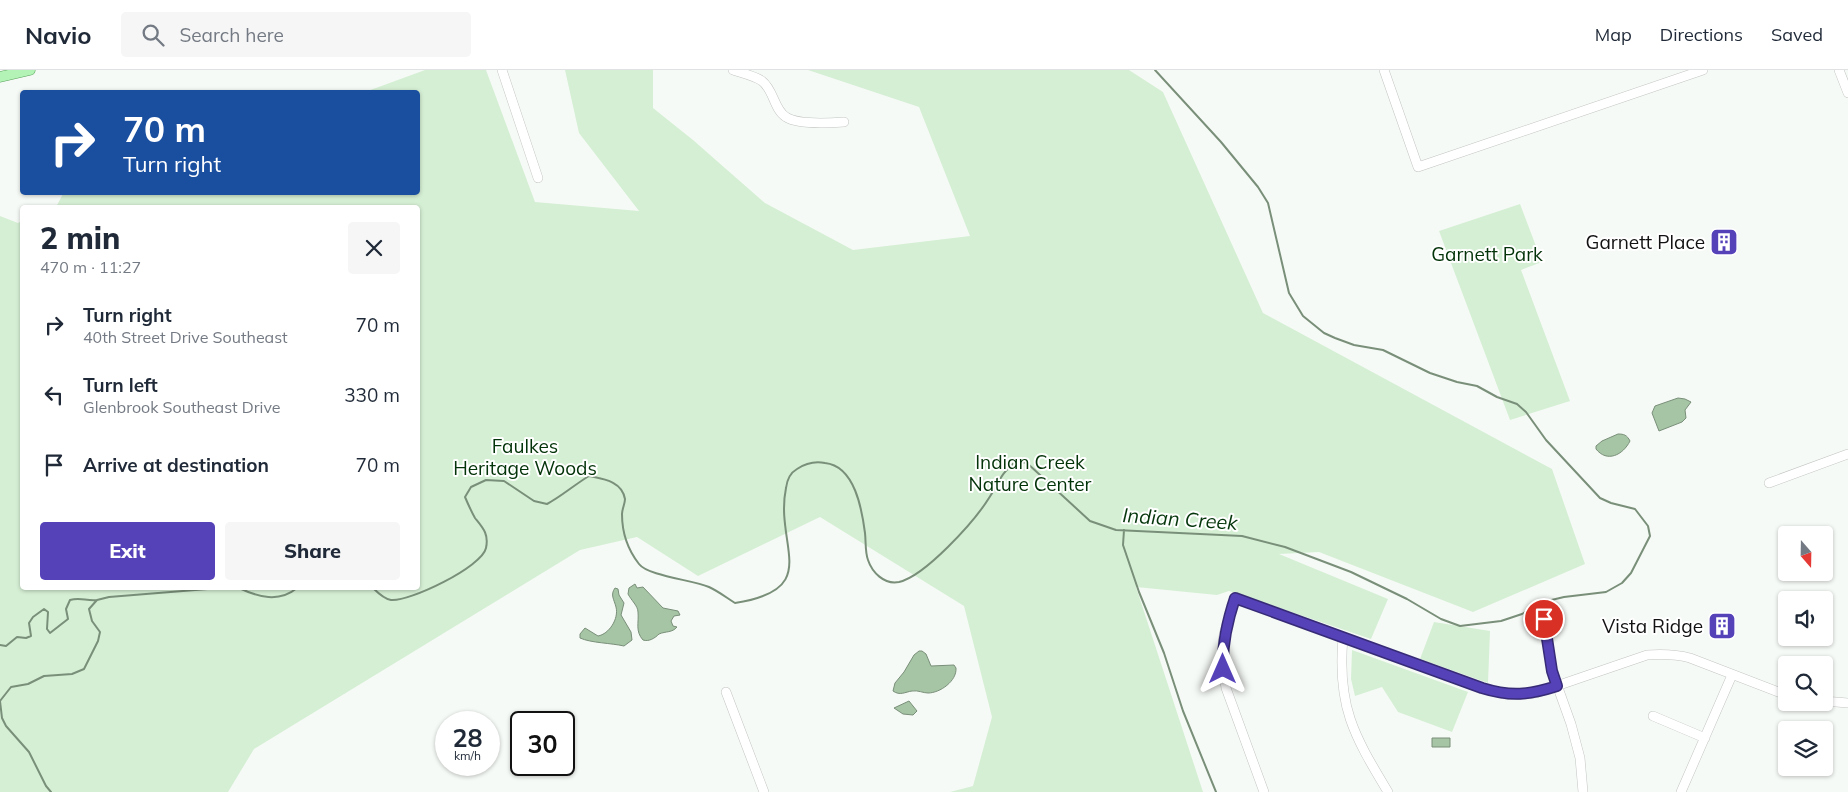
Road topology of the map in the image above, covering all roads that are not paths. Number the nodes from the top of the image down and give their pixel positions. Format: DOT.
graph roads {
  1 [pos="30,70"];
  2 [pos="502,70"];
  3 [pos="733,70"];
  4 [pos="1384,70"];
  5 [pos="1703,70"];
  6 [pos="1839,70"];
  7 [pos="0,77"];
  8 [pos="1848,94"];
  9 [pos="844,122"];
  10 [pos="538,178"];
  11 [pos="1848,454"];
  12 [pos="1769,483"];
  13 [pos="1544,619"];
  14 [pos="1343,637"];
  15 [pos="1732,675"];
  16 [pos="1557,686"];
  17 [pos="726,692"];
  18 [pos="1778,692"];
  19 [pos="1833,702"];
  20 [pos="1848,703"];
  21 [pos="1653,716"];
  22 [pos="1705,738"];
  23 [pos="764,792"];
  24 [pos="1264,792"];
  25 [pos="1388,792"];
  26 [pos="1583,792"];
  27 [pos="1681,792"];
  1 -- 7 [label="main road"];
  2 -- 10 [label="street"];
  3 -- 9 [label="street"];
  4 -- 5 [label="street"];
  6 -- 8 [label="street"];
  11 -- 12 [label="street"];
  13 -- 16 [label="street"];
  14 -- 16 [label="street"];
  14 -- 24 [label="street"];
  14 -- 25 [label="street"];
  15 -- 16 [label="street"];
  15 -- 18 [label="street"];
  15 -- 22 [label="street"];
  16 -- 26 [label="street"];
  17 -- 23 [label="street"];
  19 -- 20 [label="street"];
  21 -- 22 [label="street"];
  22 -- 27 [label="street"];
}
